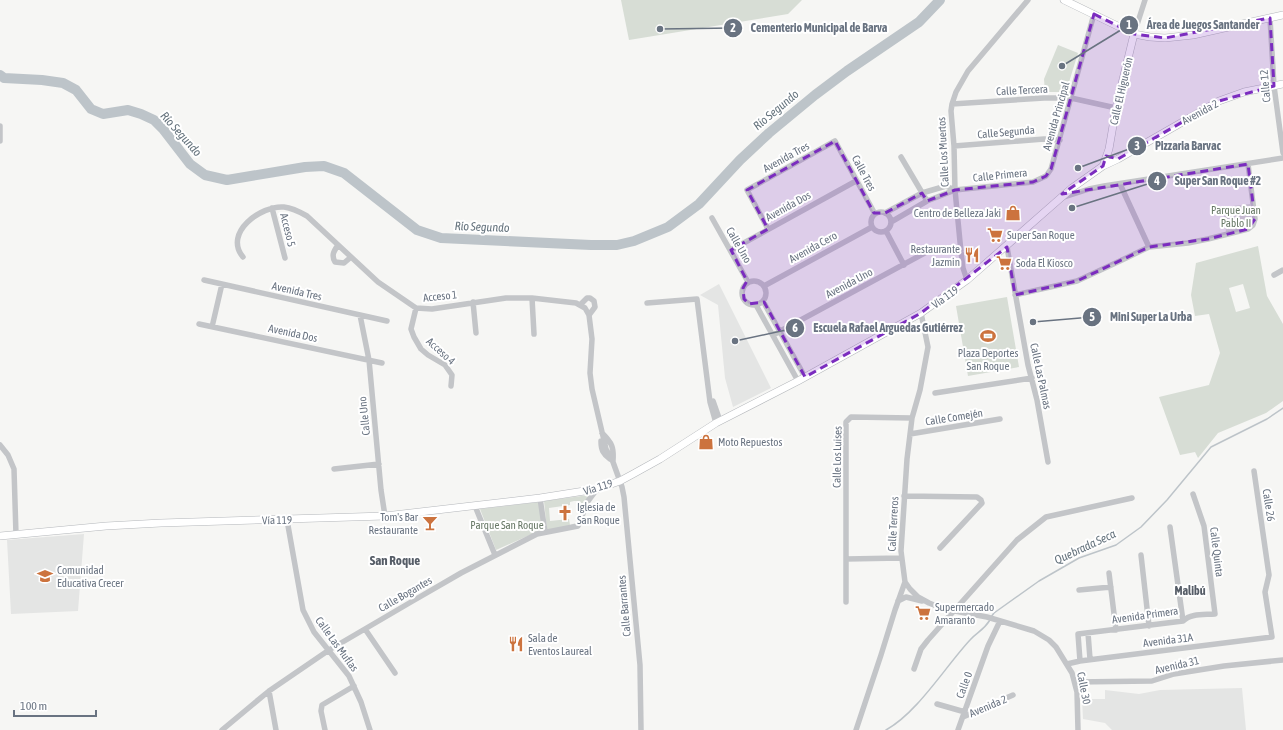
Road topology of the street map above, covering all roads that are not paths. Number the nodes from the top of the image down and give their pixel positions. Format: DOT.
graph roads {
  1 [pos="1028,0"];
  2 [pos="1064,0"];
  3 [pos="1145,0"];
  4 [pos="1094,14"];
  5 [pos="1283,15"];
  6 [pos="1270,18"];
  7 [pos="1134,34"];
  8 [pos="1283,84"];
  9 [pos="1274,86"];
  10 [pos="1071,98"];
  11 [pos="952,104"];
  12 [pos="1116,108"];
  13 [pos="0,126"];
  14 [pos="1060,140"];
  15 [pos="0,141"];
  16 [pos="835,142"];
  17 [pos="954,146"];
  18 [pos="1108,149"];
  19 [pos="1283,153"];
  20 [pos="901,157"];
  21 [pos="1283,158"];
  22 [pos="1118,159"];
  23 [pos="1248,164"];
  24 [pos="1103,166"];
  25 [pos="1046,176"];
  26 [pos="1082,180"];
  27 [pos="856,181"];
  28 [pos="1120,184"];
  29 [pos="1089,189"];
  30 [pos="955,190"];
  31 [pos="922,193"];
  32 [pos="1061,198"];
  33 [pos="927,201"];
  34 [pos="272,208"];
  35 [pos="886,213"];
  36 [pos="875,214"];
  37 [pos="712,218"];
  38 [pos="891,222"];
  39 [pos="872,227"];
  40 [pos="768,229"];
  41 [pos="886,231"];
  42 [pos="338,245"];
  43 [pos="1006,247"];
  44 [pos="1149,247"];
  45 [pos="934,248"];
  46 [pos="731,250"];
  47 [pos="243,257"];
  48 [pos="351,257"];
  49 [pos="285,258"];
  50 [pos="904,264"];
  51 [pos="1283,272"];
  52 [pos="1274,275"];
  53 [pos="204,280"];
  54 [pos="967,280"];
  55 [pos="748,282"];
  56 [pos="222,284"];
  57 [pos="764,286"];
  58 [pos="1015,295"];
  59 [pos="532,298"];
  60 [pos="763,301"];
  61 [pos="473,302"];
  62 [pos="647,303"];
  63 [pos="580,304"];
  64 [pos="756,305"];
  65 [pos="416,308"];
  66 [pos="922,313"];
  67 [pos="360,315"];
  68 [pos="589,315"];
  69 [pos="387,320"];
  70 [pos="200,324"];
  71 [pos="212,326"];
  72 [pos="780,332"];
  73 [pos="476,333"];
  74 [pos="534,334"];
  75 [pos="773,335"];
  76 [pos="369,360"];
  77 [pos="382,363"];
  78 [pos="806,377"];
  79 [pos="1032,378"];
  80 [pos="798,381"];
  81 [pos="451,386"];
  82 [pos="935,393"];
  83 [pos="912,418"];
  84 [pos="1000,419"];
  85 [pos="718,422"];
  86 [pos="910,434"];
  87 [pos="0,445"];
  88 [pos="1048,462"];
  89 [pos="379,464"];
  90 [pos="334,469"];
  91 [pos="1254,471"];
  92 [pos="620,481"];
  93 [pos="598,489"];
  94 [pos="1193,494"];
  95 [pos="904,496"];
  96 [pos="540,498"];
  97 [pos="1132,498"];
  98 [pos="475,506"];
  99 [pos="385,516"];
  100 [pos="287,520"];
  101 [pos="1170,527"];
  102 [pos="545,532"];
  103 [pos="16,535"];
  104 [pos="0,536"];
  105 [pos="940,548"];
  106 [pos="495,555"];
  107 [pos="1141,555"];
  108 [pos="901,558"];
  109 [pos="846,559"];
  110 [pos="1109,572"];
  111 [pos="905,582"];
  112 [pos="1111,587"];
  113 [pos="1078,590"];
  114 [pos="898,600"];
  115 [pos="846,602"];
  116 [pos="929,603"];
  117 [pos="954,610"];
  118 [pos="1214,614"];
  119 [pos="1000,621"];
  120 [pos="1183,621"];
  121 [pos="1149,626"];
  122 [pos="365,629"];
  123 [pos="1116,630"];
  124 [pos="1088,633"];
  125 [pos="1272,637"];
  126 [pos="329,650"];
  127 [pos="1090,660"];
  128 [pos="1283,660"];
  129 [pos="1080,661"];
  130 [pos="1067,664"];
  131 [pos="914,669"];
  132 [pos="395,673"];
  133 [pos="1075,682"];
  134 [pos="354,686"];
  135 [pos="269,691"];
  136 [pos="1013,695"];
  137 [pos="937,704"];
  138 [pos="964,714"];
  139 [pos="222,730"];
  140 [pos="276,730"];
  141 [pos="325,730"];
  142 [pos="370,730"];
  143 [pos="641,730"];
  144 [pos="856,730"];
  145 [pos="958,730"];
  146 [pos="1078,730"];
  1 -- 11 [label="street, Calle Los Muertos"];
  2 -- 4 [label="main road"];
  3 -- 7 [label="street"];
  4 -- 7 [label="main road"];
  4 -- 10 [label="street, Avenida Principal"];
  5 -- 6 [label="main road"];
  6 -- 7 [label="main road"];
  6 -- 9 [label="street, Calle 12"];
  7 -- 12 [label="main road, Calle El Higuerón"];
  8 -- 9 [label="main road, Avenida 2"];
  9 -- 19 [label="street, Calle 12"];
  9 -- 22 [label="main road, Avenida 2"];
  10 -- 11 [label="street, Calle Tercera"];
  10 -- 12 [label="street, Calle Tercera"];
  10 -- 14 [label="street, Avenida Principal"];
  11 -- 17 [label="street, Calle Los Muertos"];
  12 -- 18 [label="main road, Calle El Higuerón"];
  13 -- 15 [label="street"];
  14 -- 17 [label="street, Calle Segunda"];
  14 -- 25 [label="street, Avenida Principal"];
  16 -- 27 [label="street, Calle Tres"];
  16 -- 40 [label="street, Avenida Tres"];
  17 -- 30 [label="street, Calle Los Muertos"];
  18 -- 22 [label="main road"];
  18 -- 24 [label="main road, Calle El Higuerón"];
  20 -- 31 [label="street"];
  21 -- 23 [label="street"];
  22 -- 24 [label="main road, Avenida 2"];
  23 -- 28 [label="street"];
  23 -- 44 [label="street"];
  24 -- 26 [label="main road, Vía 119"];
  25 -- 30 [label="street, Calle Primera"];
  26 -- 29 [label="street"];
  26 -- 32 [label="main road, Vía 119"];
  27 -- 36 [label="street, Calle Tres"];
  27 -- 40 [label="street, Avenida Dos"];
  28 -- 29 [label="street"];
  28 -- 44 [label="street"];
  29 -- 32 [label="street"];
  30 -- 31 [label="street"];
  30 -- 33 [label="street"];
  30 -- 54 [label="street, Calle Los Muertos"];
  31 -- 33 [label="street"];
  31 -- 35 [label="street"];
  32 -- 43 [label="main road, Vía 119"];
  33 -- 38 [label="street"];
  34 -- 42 [label="street, Acceso 1"];
  34 -- 47 [label="street, Acceso 1"];
  34 -- 49 [label="street, Acceso 5"];
  35 -- 36 [label="street"];
  35 -- 38 [label="street"];
  36 -- 39 [label="street"];
  37 -- 46 [label="street, Calle Uno"];
  38 -- 41 [label="street"];
  39 -- 41 [label="street"];
  39 -- 57 [label="street, Avenida Cero"];
  40 -- 46 [label="street, Avenida Dos"];
  41 -- 50 [label="street"];
  42 -- 48 [label="street, Acceso 1"];
  42 -- 48 [label="street"];
  43 -- 54 [label="main road, Vía 119"];
  43 -- 58 [label="street, Calle Las Palmas"];
  44 -- 58 [label="street"];
  45 -- 50 [label="street, Avenida Uno"];
  46 -- 55 [label="street, Calle Uno"];
  48 -- 65 [label="street, Acceso 1"];
  50 -- 72 [label="street, Avenida Uno"];
  51 -- 52 [label="street"];
  53 -- 56 [label="street, Avenida Tres"];
  54 -- 66 [label="main road, Vía 119"];
  55 -- 57 [label="street"];
  55 -- 64 [label="street"];
  56 -- 67 [label="street, Avenida Tres"];
  56 -- 71 [label="street"];
  57 -- 60 [label="street"];
  58 -- 79 [label="street, Calle Las Palmas"];
  59 -- 61 [label="street, Acceso 1"];
  59 -- 63 [label="street, Acceso 1"];
  59 -- 74 [label="street"];
  60 -- 64 [label="street"];
  60 -- 72 [label="street"];
  61 -- 65 [label="street, Acceso 1"];
  61 -- 73 [label="street"];
  62 -- 85 [label="street"];
  63 -- 68 [label="street"];
  63 -- 68 [label="street, Acceso 1"];
  64 -- 75 [label="street"];
  65 -- 81 [label="street, Acceso 4"];
  66 -- 78 [label="main road, Vía 119"];
  66 -- 83 [label="street, Calle Terreros"];
  67 -- 69 [label="street, Avenida Tres"];
  67 -- 76 [label="street, Calle Uno"];
  68 -- 92 [label="street"];
  70 -- 71 [label="street, Avenida Dos"];
  71 -- 76 [label="street, Avenida Dos"];
  72 -- 75 [label="street, Avenida Uno"];
  72 -- 78 [label="street"];
  75 -- 80 [label="street"];
  76 -- 77 [label="street, Avenida Dos"];
  76 -- 89 [label="street, Calle Uno"];
  78 -- 80 [label="main road, Vía 119"];
  79 -- 82 [label="street"];
  79 -- 88 [label="street, Calle Las Palmas"];
  80 -- 85 [label="main road, Vía 119"];
  83 -- 86 [label="street, Calle Terreros"];
  83 -- 109 [label="street, Calle Los Luises"];
  84 -- 86 [label="street, Calle Comején"];
  85 -- 92 [label="main road, Vía 119"];
  86 -- 95 [label="street, Calle Terreros"];
  87 -- 103 [label="street"];
  89 -- 90 [label="street"];
  89 -- 99 [label="street, Calle Uno"];
  91 -- 125 [label="street, Calle 26"];
  92 -- 93 [label="main road, Vía 119"];
  92 -- 143 [label="street, Calle Barrantes"];
  93 -- 96 [label="main road, Vía 119"];
  93 -- 102 [label="street, Calle Bogantes"];
  94 -- 118 [label="street, Calle Quinta"];
  95 -- 105 [label="street"];
  95 -- 108 [label="street, Calle Terreros"];
  96 -- 98 [label="main road, Vía 119"];
  96 -- 102 [label="street"];
  97 -- 117 [label="street"];
  98 -- 99 [label="main road, Vía 119"];
  98 -- 106 [label="street"];
  99 -- 100 [label="main road, Vía 119"];
  100 -- 103 [label="main road, Vía 119"];
  100 -- 126 [label="street, Calle Las Muflas"];
  101 -- 120 [label="street"];
  102 -- 106 [label="street, Calle Bogantes"];
  103 -- 104 [label="main road, Vía 119"];
  106 -- 122 [label="street, Calle Bogantes"];
  107 -- 121 [label="street"];
  108 -- 109 [label="street"];
  108 -- 111 [label="street, Calle Terreros"];
  109 -- 115 [label="street, Calle Los Luises"];
  110 -- 112 [label="street"];
  111 -- 114 [label="street"];
  111 -- 116 [label="street"];
  112 -- 113 [label="street"];
  112 -- 123 [label="street"];
  114 -- 116 [label="street"];
  114 -- 144 [label="street"];
  116 -- 117 [label="street"];
  117 -- 119 [label="street"];
  117 -- 131 [label="street"];
  118 -- 120 [label="street, Avenida Primera"];
  119 -- 130 [label="street, Calle 30"];
  119 -- 138 [label="street, Calle 0"];
  120 -- 121 [label="street, Avenida Primera"];
  121 -- 123 [label="street, Avenida Primera"];
  122 -- 126 [label="street, Calle Bogantes"];
  122 -- 132 [label="street"];
  123 -- 124 [label="street, Avenida Primera"];
  124 -- 127 [label="street"];
  124 -- 129 [label="street, Avenida Primera"];
  125 -- 127 [label="street, Avenida 31A"];
  126 -- 134 [label="street, Calle Las Muflas"];
  126 -- 135 [label="street, Calle Bogantes"];
  127 -- 129 [label="street, Avenida 31A"];
  128 -- 133 [label="street, Avenida 31"];
  129 -- 130 [label="street, Avenida 31A"];
  130 -- 133 [label="street, Calle 30"];
  133 -- 146 [label="street, Calle 30"];
  134 -- 141 [label="street"];
  134 -- 142 [label="street, Calle Las Muflas"];
  135 -- 139 [label="street, Calle Bogantes"];
  135 -- 140 [label="street"];
  136 -- 138 [label="street, Avenida 2"];
  137 -- 138 [label="street"];
  138 -- 145 [label="street, Calle 0"];
}
